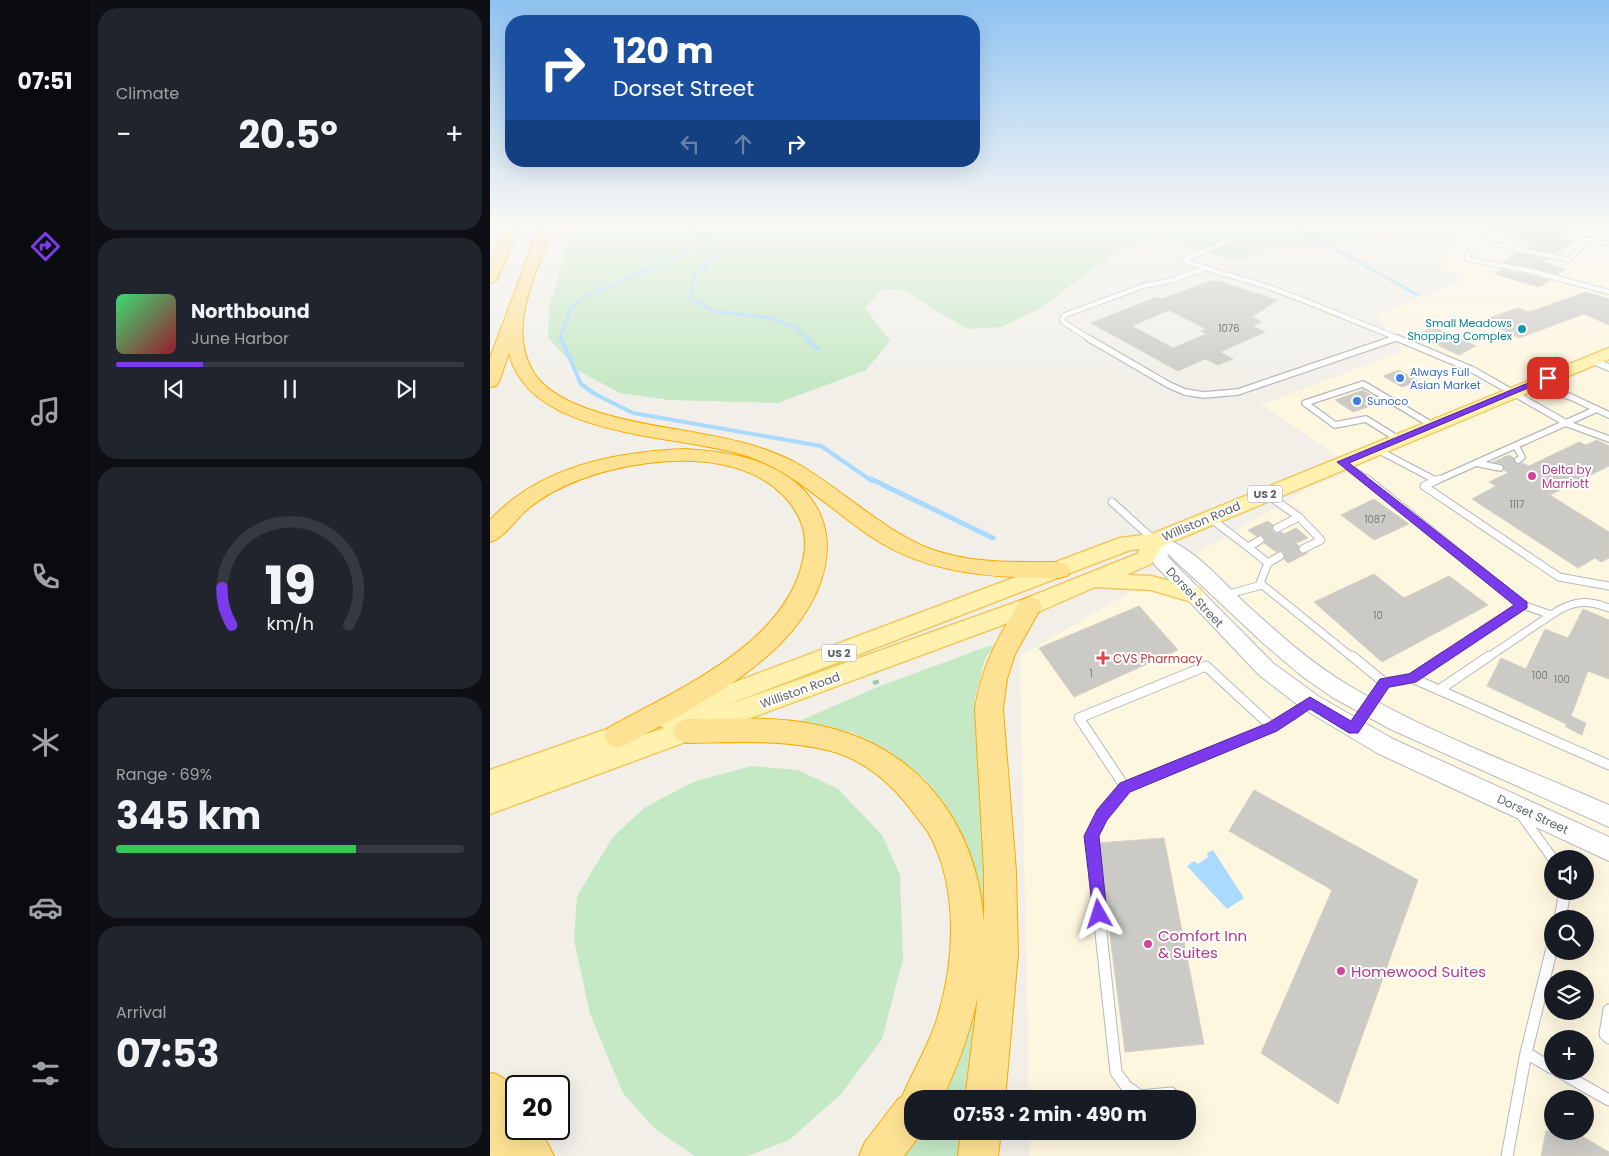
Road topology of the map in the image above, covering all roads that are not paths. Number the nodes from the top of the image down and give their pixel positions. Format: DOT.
graph roads {
  1 [pos="527,279"];
  2 [pos="1177,279"];
  3 [pos="1246,279"];
  4 [pos="1560,279"];
  5 [pos="1609,292"];
  6 [pos="515,312"];
  7 [pos="1396,338"];
  8 [pos="1609,353"];
  9 [pos="1592,360"];
  10 [pos="1609,368"];
  11 [pos="490,382"];
  12 [pos="1531,385"];
  13 [pos="1512,393"];
  14 [pos="1597,409"];
  15 [pos="1609,415"];
  16 [pos="1568,424"];
  17 [pos="1432,425"];
  18 [pos="1398,439"];
  19 [pos="1609,439"];
  20 [pos="1516,446"];
  21 [pos="1375,448"];
  22 [pos="1518,460"];
  23 [pos="1342,462"];
  24 [pos="1476,463"];
  25 [pos="1500,468"];
  26 [pos="1435,480"];
  27 [pos="1265,494"];
  28 [pos="1112,502"];
  29 [pos="1210,517"];
  30 [pos="1299,517"];
  31 [pos="1277,528"];
  32 [pos="490,535"];
  33 [pos="1155,540"];
  34 [pos="1260,540"];
  35 [pos="1248,546"];
  36 [pos="1303,549"];
  37 [pos="1280,556"];
  38 [pos="1268,563"];
  39 [pos="1059,570"];
  40 [pos="1092,582"];
  41 [pos="1262,585"];
  42 [pos="1609,586"];
  43 [pos="1192,594"];
  44 [pos="1225,595"];
  45 [pos="1523,605"];
  46 [pos="1030,606"];
  47 [pos="1609,608"];
  48 [pos="1551,615"];
  49 [pos="1412,678"];
  50 [pos="1385,683"];
  51 [pos="1439,690"];
  52 [pos="1310,702"];
  53 [pos="1367,706"];
  54 [pos="1272,727"];
  55 [pos="1353,729"];
  56 [pos="687,731"];
  57 [pos="618,736"];
  58 [pos="1609,765"];
  59 [pos="557,769"];
  60 [pos="490,782"];
  61 [pos="1125,787"];
  62 [pos="490,802"];
  63 [pos="1512,804"];
  64 [pos="1609,816"];
  65 [pos="1609,849"];
  66 [pos="1546,850"];
  67 [pos="1549,960"];
  68 [pos="1609,1010"];
  69 [pos="1609,1038"];
  70 [pos="1526,1053"];
  71 [pos="1544,1063"];
  72 [pos="1574,1080"];
  73 [pos="490,1088"];
  74 [pos="926,1090"];
  75 [pos="986,1090"];
  76 [pos="1132,1090"];
  77 [pos="1609,1100"];
  78 [pos="490,1101"];
  79 [pos="505,1112"];
  80 [pos="904,1123"];
  81 [pos="523,1140"];
  82 [pos="980,1140"];
  83 [pos="499,1156"];
  84 [pos="534,1156"];
  85 [pos="879,1156"];
  86 [pos="978,1156"];
  87 [pos="1507,1156"];
  1 -- 6 [label="highway"];
  2 -- 7 [label="lane"];
  3 -- 7 [label="lane"];
  4 -- 5 [label="lane"];
  6 -- 11 [label="highway"];
  6 -- 39 [label="highway"];
  7 -- 13 [label="lane"];
  8 -- 9 [label="main road, Williston Road / US 2"];
  9 -- 10 [label="street"];
  9 -- 12 [label="main road, Williston Road / US 2"];
  12 -- 13 [label="main road, Williston Road / US 2"];
  12 -- 14 [label="lane"];
  13 -- 16 [label="lane"];
  13 -- 17 [label="main road, Williston Road / US 2"];
  14 -- 15 [label="lane"];
  14 -- 16 [label="lane"];
  16 -- 19 [label="lane"];
  16 -- 20 [label="lane"];
  17 -- 18 [label="main road, Williston Road / US 2"];
  17 -- 18 [label="lane"];
  18 -- 21 [label="main road, Williston Road / US 2"];
  20 -- 22 [label="lane"];
  20 -- 24 [label="lane"];
  21 -- 23 [label="main road, Williston Road / US 2"];
  21 -- 26 [label="lane"];
  23 -- 27 [label="main road, Williston Road / US 2"];
  23 -- 45 [label="lane"];
  24 -- 25 [label="lane"];
  24 -- 26 [label="lane"];
  26 -- 42 [label="lane"];
  27 -- 29 [label="main road, Williston Road / US 2"];
  27 -- 30 [label="lane"];
  28 -- 33 [label="lane"];
  29 -- 33 [label="main road, Williston Road / US 2"];
  29 -- 35 [label="lane"];
  30 -- 31 [label="lane"];
  30 -- 36 [label="lane"];
  32 -- 57 [label="highway"];
  33 -- 39 [label="main road, Williston Road / US 2"];
  33 -- 40 [label="main road, Williston Road / US 2"];
  33 -- 43 [label="main road, Dorset Street"];
  33 -- 44 [label="main road, Dorset Street"];
  34 -- 35 [label="lane"];
  35 -- 38 [label="lane"];
  37 -- 38 [label="lane"];
  38 -- 41 [label="lane"];
  39 -- 57 [label="main road, Williston Road / US 2"];
  40 -- 43 [label="main road"];
  40 -- 46 [label="main road, Williston Road / US 2"];
  41 -- 44 [label="lane"];
  41 -- 50 [label="lane"];
  43 -- 52 [label="main road, Dorset Street"];
  44 -- 53 [label="main road, Dorset Street"];
  45 -- 48 [label="lane"];
  45 -- 49 [label="lane"];
  46 -- 56 [label="main road, Williston Road / US 2"];
  46 -- 75 [label="highway"];
  47 -- 48 [label="lane"];
  48 -- 51 [label="lane"];
  49 -- 50 [label="lane"];
  49 -- 51 [label="lane"];
  50 -- 53 [label="lane"];
  51 -- 58 [label="lane"];
  52 -- 54 [label="lane"];
  52 -- 55 [label="main road, Dorset Street"];
  53 -- 55 [label="main road"];
  53 -- 64 [label="main road, Dorset Street"];
  54 -- 61 [label="lane"];
  54 -- 61 [label="lane"];
  55 -- 63 [label="main road, Dorset Street"];
  56 -- 59 [label="main road, Williston Road / US 2"];
  56 -- 74 [label="highway"];
  57 -- 59 [label="main road, Williston Road / US 2"];
  59 -- 60 [label="main road, Williston Road / US 2"];
  59 -- 62 [label="main road, Williston Road / US 2"];
  61 -- 76 [label="lane"];
  63 -- 65 [label="main road, Dorset Street"];
  63 -- 66 [label="lane"];
  67 -- 70 [label="lane"];
  68 -- 69 [label="lane"];
  70 -- 71 [label="lane"];
  70 -- 87 [label="lane"];
  72 -- 77 [label="lane"];
  73 -- 79 [label="highway"];
  78 -- 83 [label="highway"];
  80 -- 85 [label="highway"];
  81 -- 84 [label="highway"];
  82 -- 86 [label="highway"];
}
